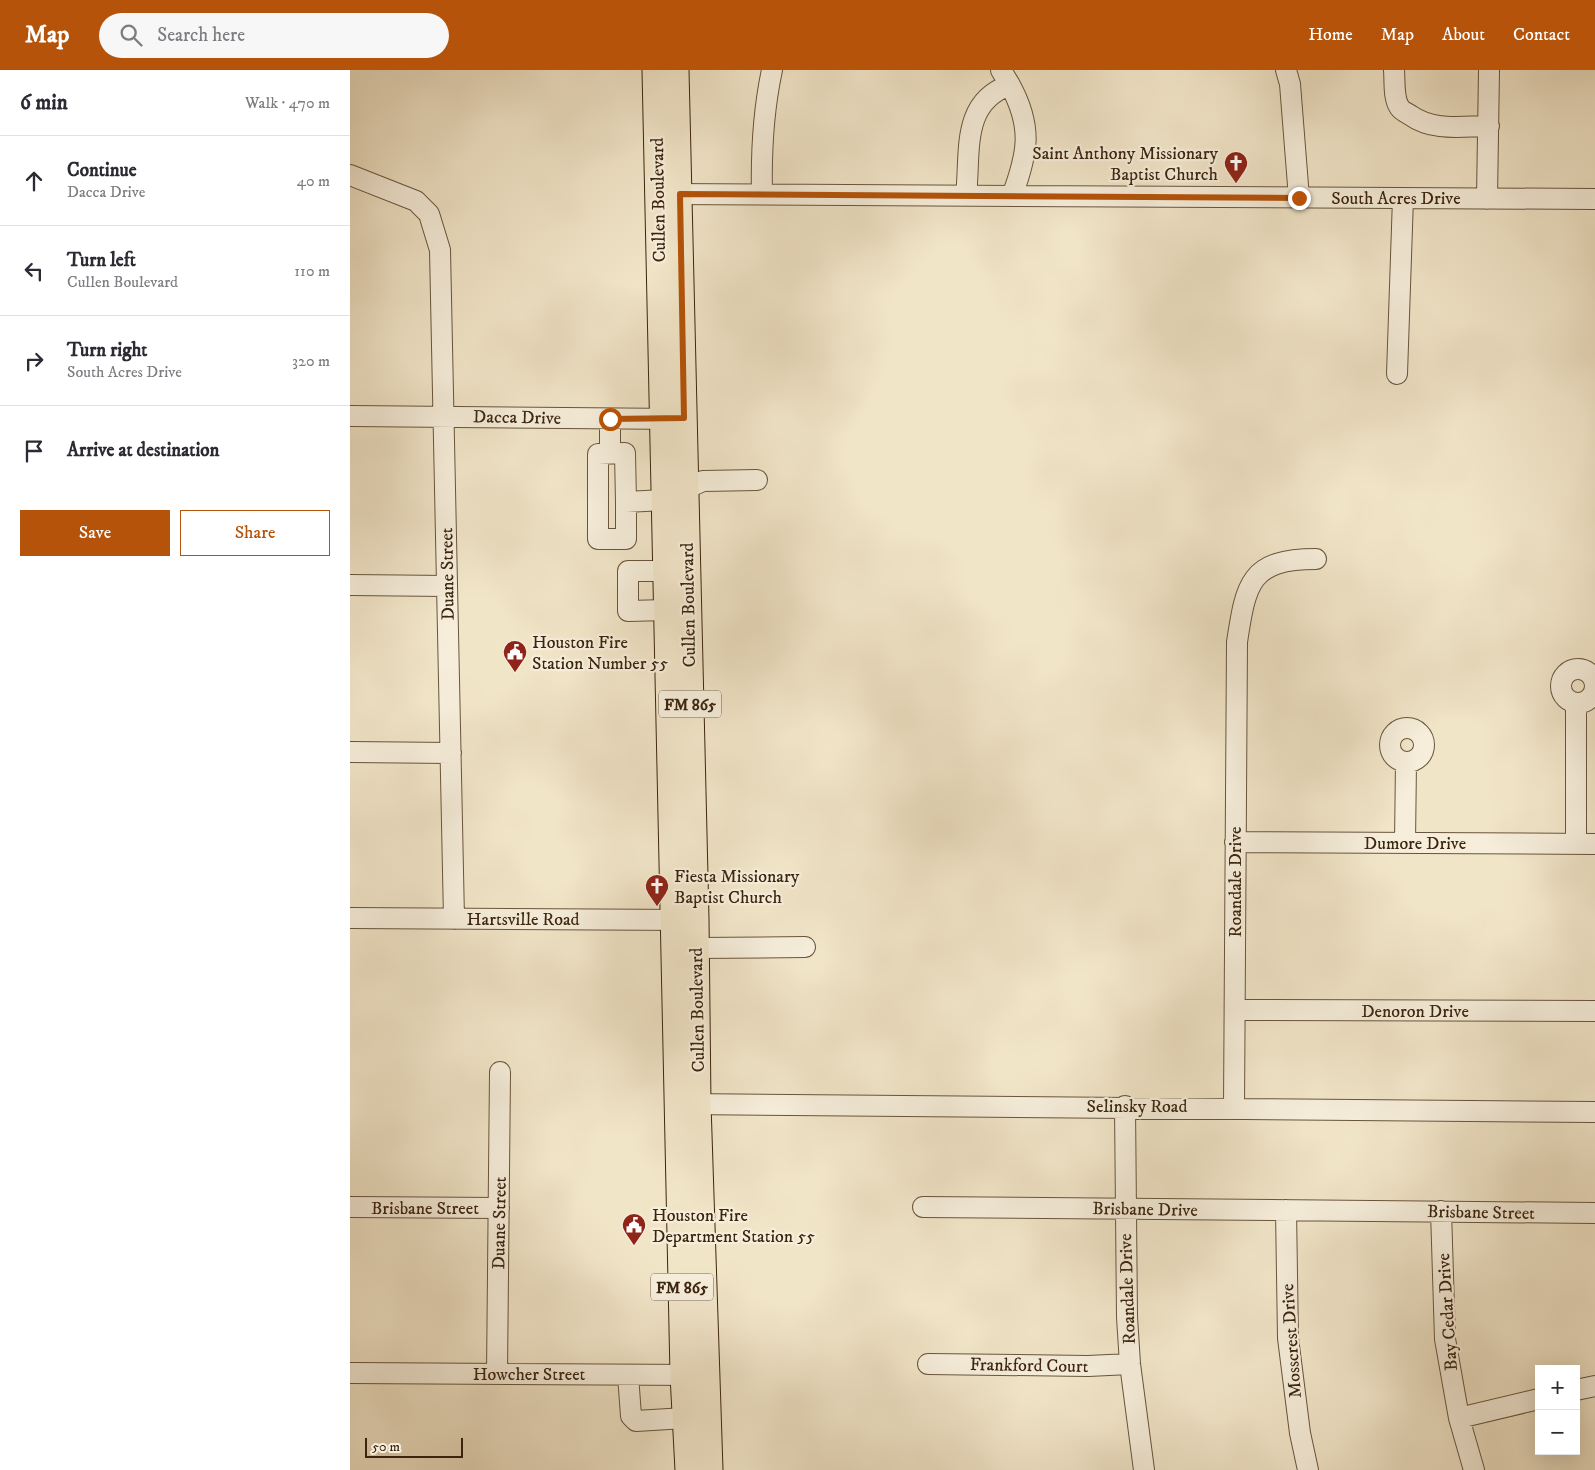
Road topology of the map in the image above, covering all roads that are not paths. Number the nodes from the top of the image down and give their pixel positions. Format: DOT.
graph roads {
  1 [pos="655,70"];
  2 [pos="676,70"];
  3 [pos="772,70"];
  4 [pos="1286,70"];
  5 [pos="1394,70"];
  6 [pos="1490,70"];
  7 [pos="1006,78"];
  8 [pos="1489,126"];
  9 [pos="350,175"];
  10 [pos="669,194"];
  11 [pos="762,194"];
  12 [pos="966,195"];
  13 [pos="1012,196"];
  14 [pos="1299,198"];
  15 [pos="1403,198"];
  16 [pos="1487,199"];
  17 [pos="1595,199"];
  18 [pos="1397,374"];
  19 [pos="350,416"];
  20 [pos="444,416"];
  21 [pos="610,419"];
  22 [pos="673,419"];
  23 [pos="610,453"];
  24 [pos="757,480"];
  25 [pos="675,494"];
  26 [pos="626,502"];
  27 [pos="1316,559"];
  28 [pos="666,571"];
  29 [pos="350,585"];
  30 [pos="447,586"];
  31 [pos="674,604"];
  32 [pos="1576,703"];
  33 [pos="350,752"];
  34 [pos="451,753"];
  35 [pos="1406,762"];
  36 [pos="1235,842"];
  37 [pos="1405,843"];
  38 [pos="1586,844"];
  39 [pos="350,918"];
  40 [pos="454,919"];
  41 [pos="685,920"];
  42 [pos="805,947"];
  43 [pos="696,948"];
  44 [pos="1235,1010"];
  45 [pos="1595,1012"];
  46 [pos="500,1072"];
  47 [pos="688,1104"];
  48 [pos="1125,1106"];
  49 [pos="1234,1107"];
  50 [pos="1595,1112"];
  51 [pos="350,1207"];
  52 [pos="923,1207"];
  53 [pos="499,1208"];
  54 [pos="1125,1208"];
  55 [pos="1286,1210"];
  56 [pos="1366,1211"];
  57 [pos="1441,1211"];
  58 [pos="1595,1213"];
  59 [pos="692,1241"];
  60 [pos="928,1364"];
  61 [pos="1130,1364"];
  62 [pos="350,1373"];
  63 [pos="496,1374"];
  64 [pos="628,1375"];
  65 [pos="683,1375"];
  66 [pos="708,1375"];
  67 [pos="1595,1386"];
  68 [pos="1580,1389"];
  69 [pos="1535,1400"];
  70 [pos="685,1418"];
  71 [pos="1459,1418"];
  72 [pos="688,1470"];
  73 [pos="710,1470"];
  74 [pos="1144,1470"];
  75 [pos="1308,1470"];
  76 [pos="1474,1470"];
  1 -- 10 [label="main road, Cullen Boulevard / FM 865"];
  2 -- 10 [label="main road, Cullen Boulevard / FM 865"];
  3 -- 11 [label="street"];
  4 -- 14 [label="street"];
  5 -- 8 [label="street"];
  6 -- 8 [label="street"];
  7 -- 12 [label="street"];
  7 -- 13 [label="street"];
  8 -- 16 [label="street"];
  9 -- 20 [label="street, Duane Street"];
  10 -- 11 [label="street, South Acres Drive"];
  10 -- 22 [label="main road, Cullen Boulevard / FM 865"];
  11 -- 12 [label="street, South Acres Drive"];
  12 -- 13 [label="street, South Acres Drive"];
  13 -- 14 [label="street, South Acres Drive"];
  14 -- 15 [label="street, South Acres Drive"];
  15 -- 16 [label="street, South Acres Drive"];
  15 -- 18 [label="street"];
  16 -- 17 [label="street, South Acres Drive"];
  19 -- 20 [label="street, Dacca Drive"];
  20 -- 21 [label="street, Dacca Drive"];
  20 -- 30 [label="street, Duane Street"];
  21 -- 22 [label="street, Dacca Drive"];
  21 -- 23 [label="street"];
  22 -- 25 [label="main road, Cullen Boulevard / FM 865"];
  23 -- 26 [label="street"];
  23 -- 26 [label="street"];
  24 -- 25 [label="street"];
  25 -- 26 [label="street"];
  25 -- 28 [label="main road, Cullen Boulevard / FM 865"];
  25 -- 31 [label="main road, Cullen Boulevard / FM 865"];
  27 -- 36 [label="street, Roandale Drive"];
  28 -- 31 [label="main road, Cullen Boulevard / FM 865"];
  28 -- 31 [label="street"];
  29 -- 30 [label="street"];
  30 -- 34 [label="street, Duane Street"];
  31 -- 41 [label="main road, Cullen Boulevard / FM 865"];
  32 -- 38 [label="street"];
  33 -- 34 [label="street"];
  34 -- 40 [label="street, Duane Street"];
  35 -- 37 [label="street"];
  36 -- 37 [label="street, Dumore Drive"];
  36 -- 44 [label="street, Roandale Drive"];
  37 -- 38 [label="street, Dumore Drive"];
  39 -- 40 [label="street, Hartsville Road"];
  40 -- 41 [label="street, Hartsville Road"];
  41 -- 43 [label="main road, Cullen Boulevard / FM 865"];
  41 -- 47 [label="main road, Cullen Boulevard / FM 865"];
  42 -- 43 [label="street"];
  43 -- 47 [label="main road, Cullen Boulevard / FM 865"];
  44 -- 45 [label="street, Denoron Drive"];
  44 -- 49 [label="street, Roandale Drive"];
  46 -- 53 [label="street, Duane Street"];
  47 -- 48 [label="street, Selinsky Road"];
  47 -- 59 [label="main road, Cullen Boulevard / FM 865"];
  48 -- 49 [label="street, Selinsky Road"];
  48 -- 54 [label="street, Roandale Drive"];
  49 -- 50 [label="street, Selinsky Road"];
  51 -- 53 [label="street, Brisbane Street"];
  52 -- 54 [label="street, Brisbane Drive"];
  53 -- 63 [label="street, Duane Street"];
  54 -- 55 [label="street, Brisbane Drive"];
  54 -- 61 [label="street, Roandale Drive"];
  55 -- 56 [label="street, Brisbane Drive"];
  55 -- 75 [label="street, Mosscrest Drive"];
  56 -- 57 [label="street, Brisbane Street"];
  57 -- 58 [label="street, Brisbane Street"];
  57 -- 71 [label="street, Bay Cedar Drive"];
  59 -- 65 [label="main road, Cullen Boulevard / FM 865"];
  59 -- 66 [label="main road, Cullen Boulevard / FM 865"];
  60 -- 61 [label="street, Frankford Court"];
  61 -- 74 [label="street, Roandale Drive"];
  62 -- 63 [label="street, Howcher Street"];
  63 -- 64 [label="street, Howcher Street"];
  64 -- 65 [label="street, Howcher Street"];
  64 -- 70 [label="street"];
  65 -- 66 [label="street, Howcher Street"];
  65 -- 70 [label="main road, Cullen Boulevard / FM 865"];
  66 -- 73 [label="main road, Cullen Boulevard / FM 865"];
  67 -- 68 [label="street"];
  69 -- 71 [label="street"];
  70 -- 72 [label="main road, Cullen Boulevard / FM 865"];
  71 -- 76 [label="street, Bay Cedar Drive"];
}
